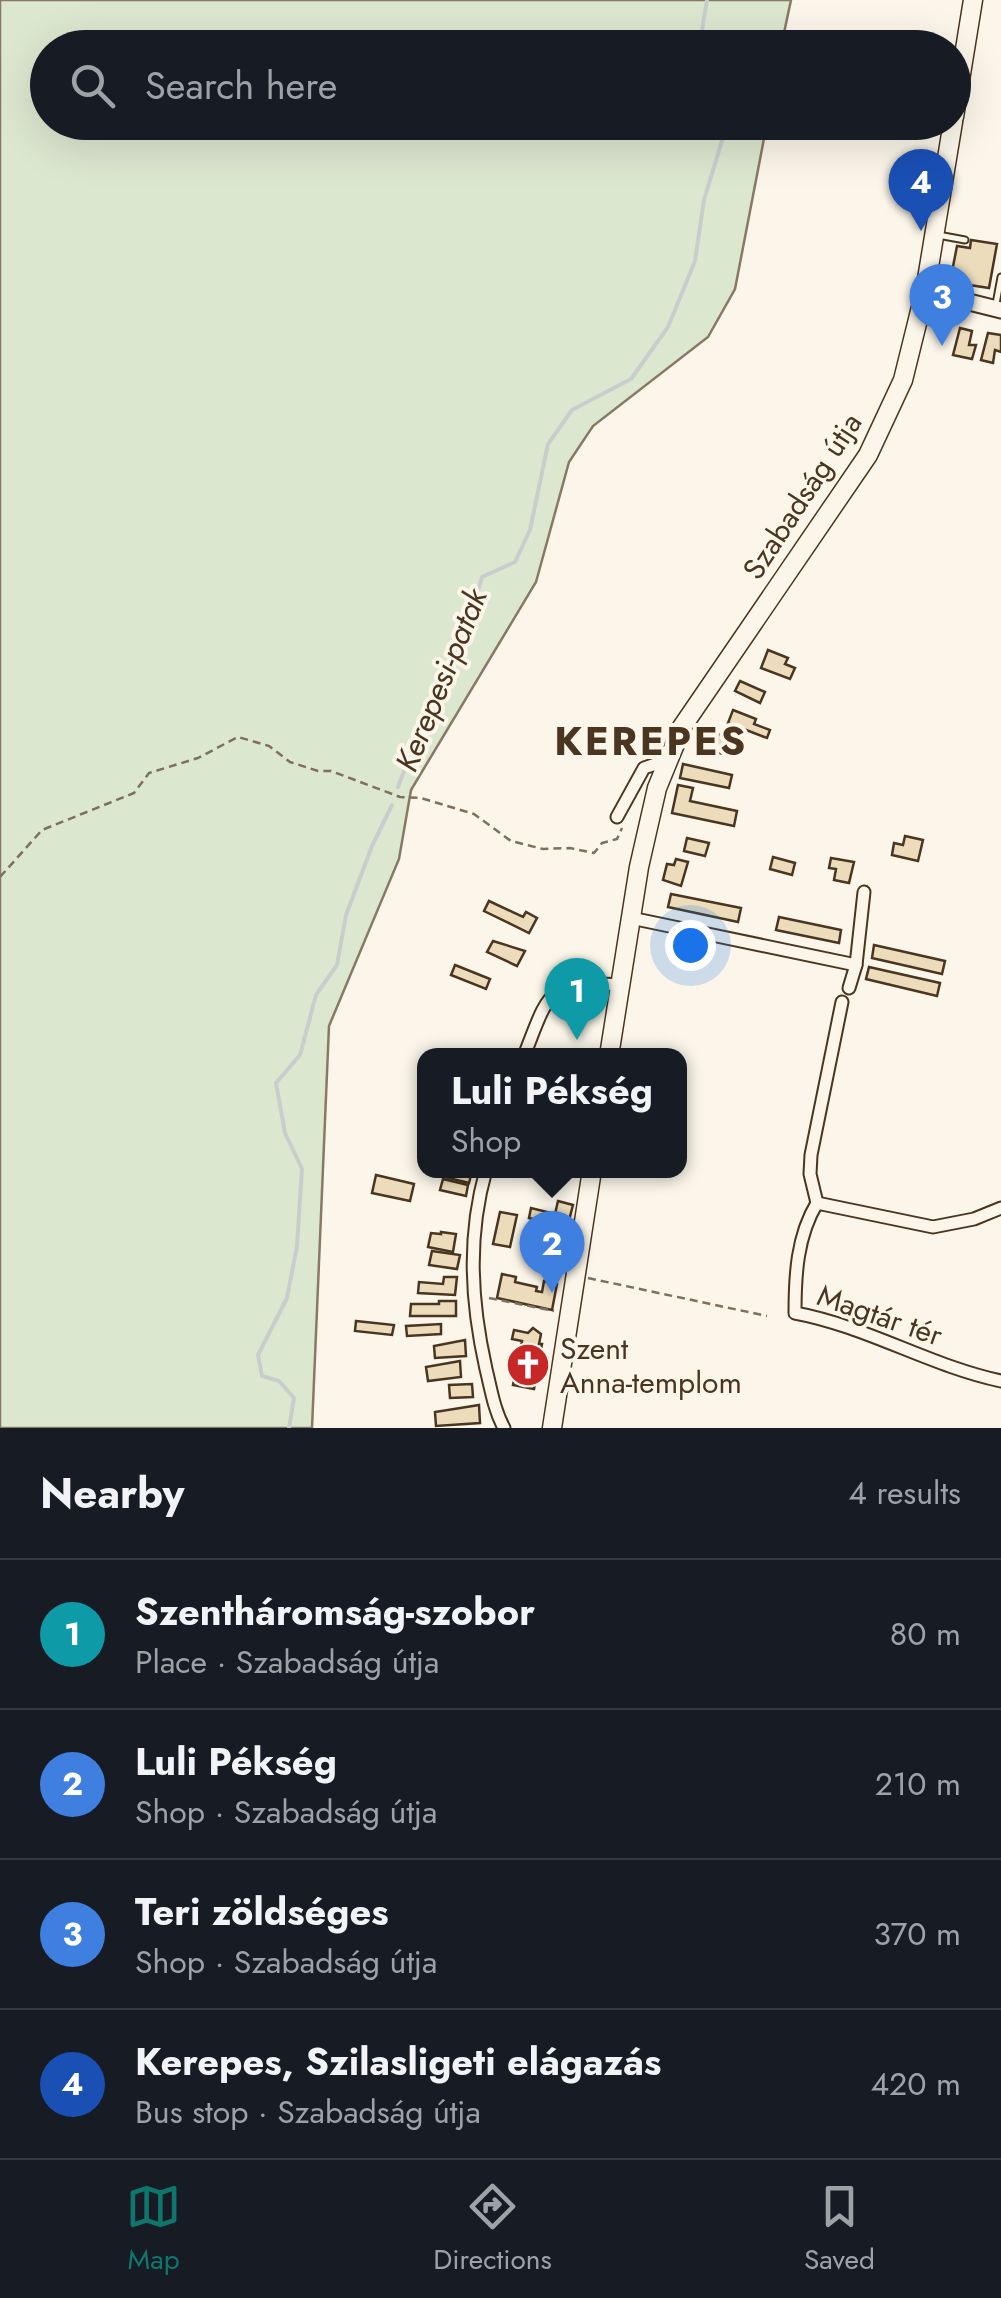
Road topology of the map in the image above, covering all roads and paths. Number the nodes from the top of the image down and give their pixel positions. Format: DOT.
graph roads {
  1 [pos="973,0"];
  2 [pos="968,30"];
  3 [pos="950,140"];
  4 [pos="934,234"];
  5 [pos="965,240"];
  6 [pos="1001,278"];
  7 [pos="924,292"];
  8 [pos="998,309"];
  9 [pos="667,760"];
  10 [pos="618,817"];
  11 [pos="0,877"];
  12 [pos="864,892"];
  13 [pos="631,918"];
  14 [pos="856,965"];
  15 [pos="620,985"];
  16 [pos="849,988"];
  17 [pos="842,1002"];
  18 [pos="527,1048"];
  19 [pos="610,1048"];
  20 [pos="484,1178"];
  21 [pos="591,1178"];
  22 [pos="817,1204"];
  23 [pos="1001,1208"];
  24 [pos="577,1276"];
  25 [pos="472,1295"];
  26 [pos="570,1314"];
  27 [pos="767,1316"];
  28 [pos="1001,1381"];
  29 [pos="504,1428"];
  30 [pos="552,1428"];
  1 -- 2 [label="main road, Szabadság útja"];
  3 -- 4 [label="main road, Szabadság útja"];
  4 -- 5 [label="lane"];
  4 -- 7 [label="main road, Szabadság útja"];
  6 -- 8 [label="lane"];
  7 -- 8 [label="street"];
  7 -- 9 [label="main road, Szabadság útja"];
  9 -- 10 [label="street, Szabadság útja"];
  9 -- 13 [label="main road, Szabadság útja"];
  10 -- 11 [label="path"];
  12 -- 14 [label="street"];
  13 -- 14 [label="street"];
  13 -- 15 [label="main road, Szabadság útja"];
  14 -- 16 [label="street"];
  15 -- 18 [label="street"];
  15 -- 19 [label="main road, Szabadság útja"];
  17 -- 22 [label="street, Magtár tér"];
  20 -- 25 [label="street"];
  21 -- 24 [label="main road"];
  22 -- 23 [label="street"];
  22 -- 28 [label="street, Magtár tér"];
  24 -- 26 [label="main road"];
  24 -- 27 [label="path"];
  25 -- 26 [label="path"];
  25 -- 29 [label="street"];
  26 -- 30 [label="main road"];
}
